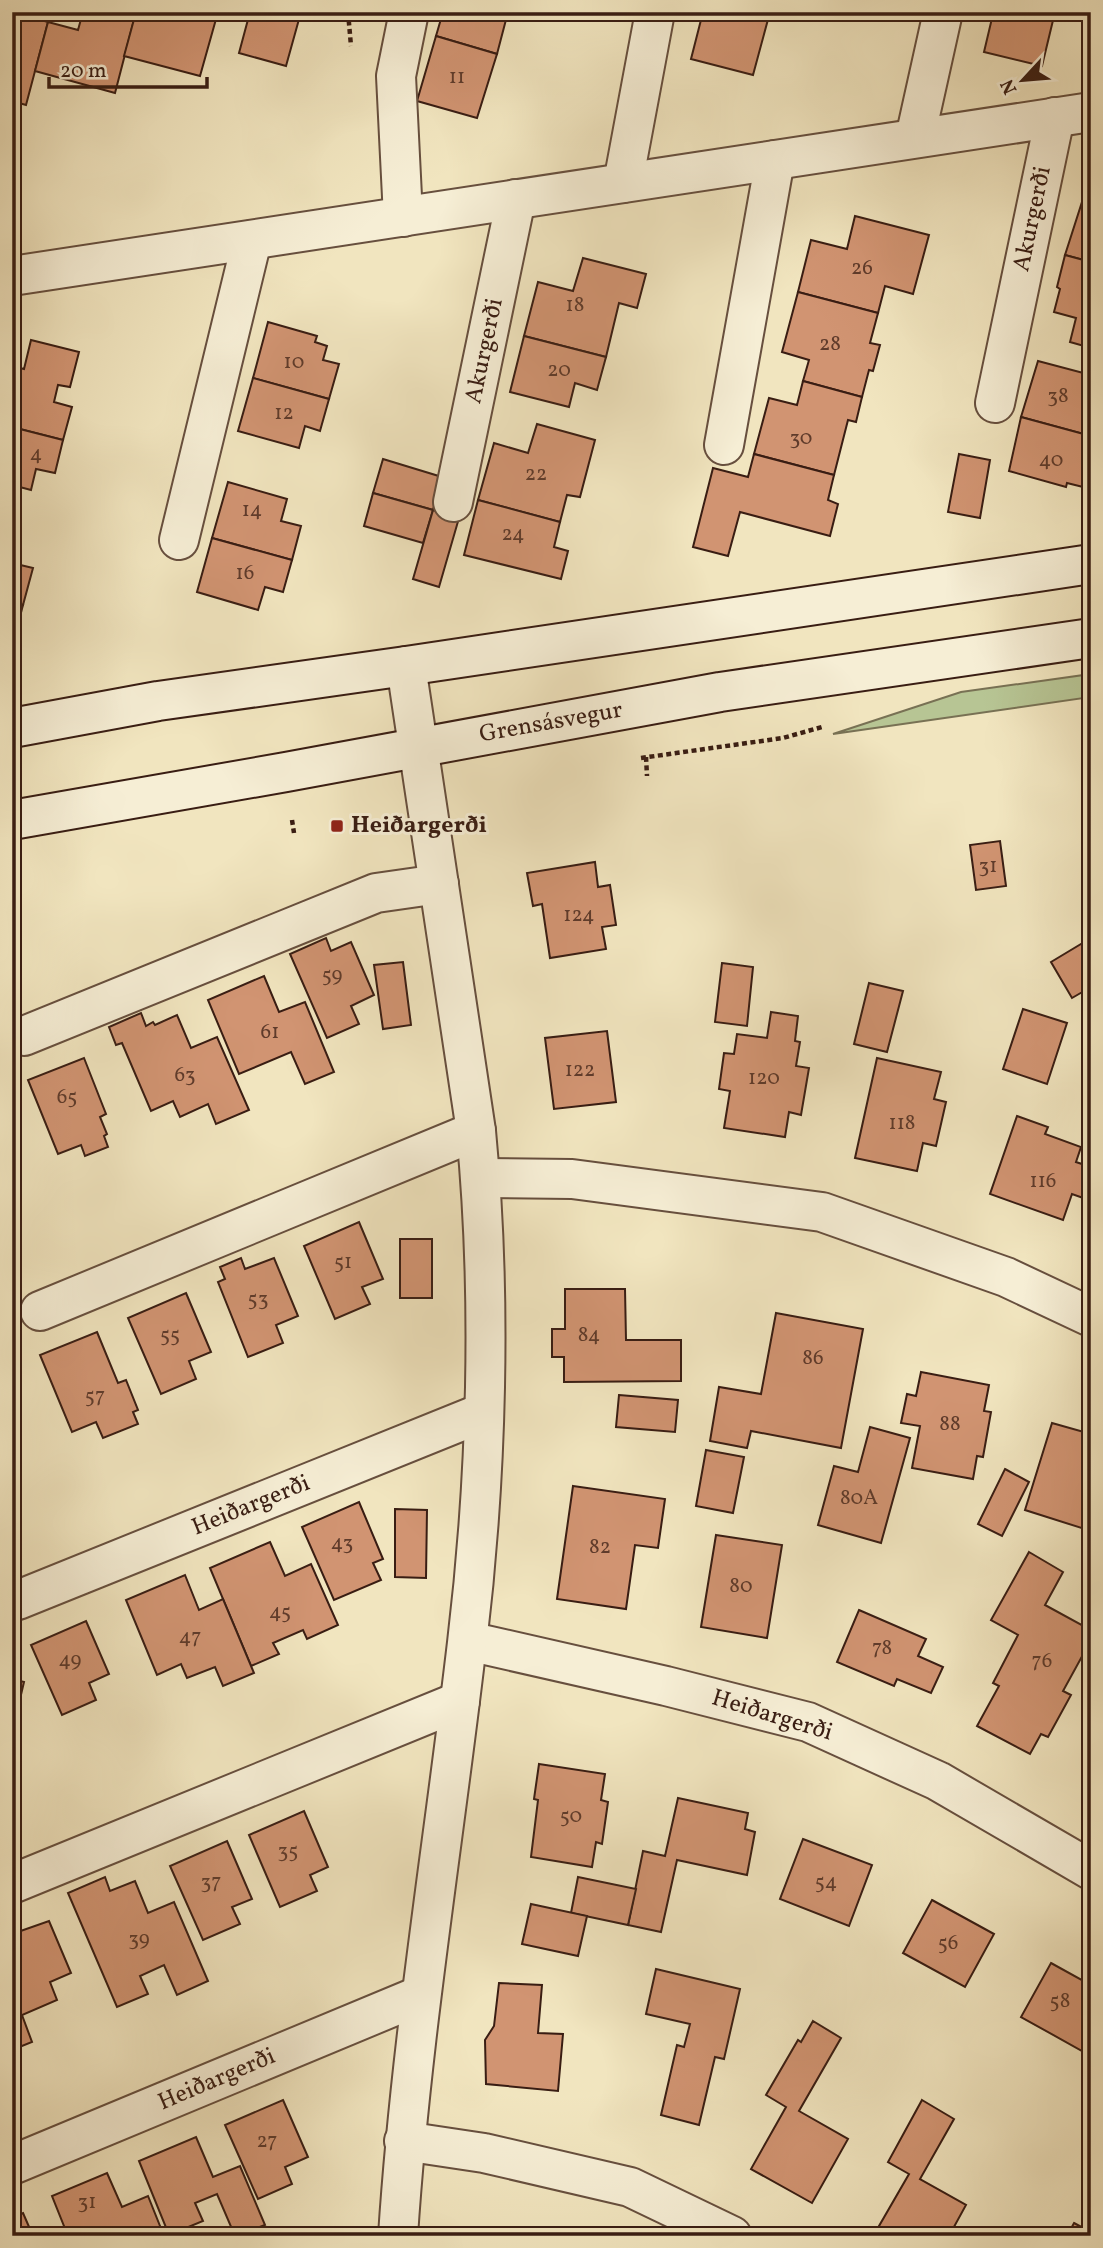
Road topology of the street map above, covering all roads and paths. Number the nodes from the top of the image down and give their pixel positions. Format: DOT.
graph roads {
  1 [pos="409,12"];
  2 [pos="655,12"];
  3 [pos="943,12"];
  4 [pos="1073,114"];
  5 [pos="915,138"];
  6 [pos="775,160"];
  7 [pos="623,183"];
  8 [pos="516,199"];
  9 [pos="402,217"];
  10 [pos="252,240"];
  11 [pos="12,276"];
  12 [pos="995,404"];
  13 [pos="724,445"];
  14 [pos="453,502"];
  15 [pos="178,540"];
  16 [pos="1091,564"];
  17 [pos="1091,638"];
  18 [pos="406,667"];
  19 [pos="12,728"];
  20 [pos="418,748"];
  21 [pos="12,820"];
  22 [pos="439,884"];
  23 [pos="24,1036"];
  24 [pos="477,1131"];
  25 [pos="481,1178"];
  26 [pos="40,1311"];
  27 [pos="1091,1317"];
  28 [pos="484,1412"];
  29 [pos="18,1600"];
  30 [pos="468,1641"];
  31 [pos="460,1701"];
  32 [pos="1091,1870"];
  33 [pos="12,1884"];
  34 [pos="421,1995"];
  35 [pos="404,2141"];
  36 [pos="12,2165"];
  37 [pos="398,2236"];
  38 [pos="732,2236"];
  1 -- 9 [label="street"];
  2 -- 7 [label="street"];
  3 -- 5 [label="street"];
  4 -- 5 [label="street, Akurgerði"];
  4 -- 12 [label="street, Akurgerði"];
  5 -- 6 [label="street, Akurgerði"];
  6 -- 7 [label="street, Akurgerði"];
  6 -- 13 [label="street"];
  7 -- 8 [label="street, Akurgerði"];
  8 -- 9 [label="street, Akurgerði"];
  8 -- 14 [label="street, Akurgerði"];
  9 -- 10 [label="street, Akurgerði"];
  10 -- 11 [label="street, Akurgerði"];
  10 -- 15 [label="street"];
  16 -- 18 [label="street"];
  17 -- 20 [label="street, Grensásvegur"];
  18 -- 19 [label="street"];
  18 -- 20 [label="street"];
  20 -- 21 [label="street, Grensásvegur"];
  20 -- 22 [label="street"];
  22 -- 23 [label="street"];
  22 -- 24 [label="street"];
  24 -- 25 [label="street"];
  24 -- 26 [label="street"];
  25 -- 27 [label="street"];
  25 -- 28 [label="street"];
  28 -- 29 [label="street, Heiðargerði"];
  28 -- 30 [label="street"];
  30 -- 31 [label="street"];
  30 -- 32 [label="street, Heiðargerði"];
  31 -- 33 [label="street"];
  31 -- 34 [label="street"];
  34 -- 35 [label="street"];
  34 -- 36 [label="street, Heiðargerði"];
  35 -- 37 [label="street"];
  35 -- 38 [label="street"];
}
